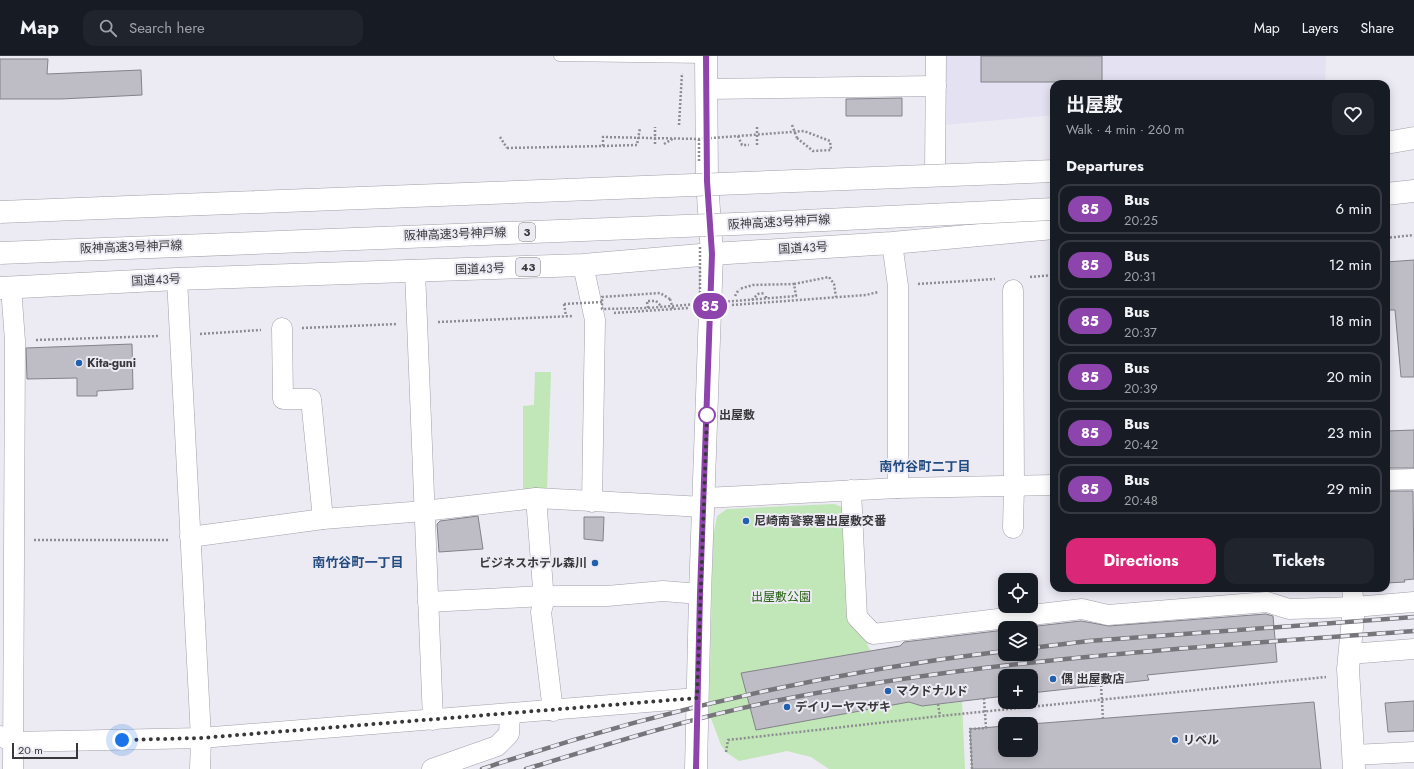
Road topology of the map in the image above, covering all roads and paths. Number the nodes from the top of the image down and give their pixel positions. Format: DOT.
graph roads {
  1 [pos="560,56"];
  2 [pos="936,56"];
  3 [pos="682,57"];
  4 [pos="706,57"];
  5 [pos="936,86"];
  6 [pos="706,89"];
  7 [pos="679,125"];
  8 [pos="792,125"];
  9 [pos="655,126"];
  10 [pos="757,126"];
  11 [pos="640,128"];
  12 [pos="1414,133"];
  13 [pos="738,136"];
  14 [pos="1390,136"];
  15 [pos="500,137"];
  16 [pos="674,138"];
  17 [pos="1414,138"];
  18 [pos="1390,142"];
  19 [pos="655,144"];
  20 [pos="664,144"];
  21 [pos="750,145"];
  22 [pos="757,145"];
  23 [pos="603,146"];
  24 [pos="1050,169"];
  25 [pos="1050,169"];
  26 [pos="935,171"];
  27 [pos="1414,180"];
  28 [pos="707,181"];
  29 [pos="1390,183"];
  30 [pos="1414,190"];
  31 [pos="1390,193"];
  32 [pos="0,208"];
  33 [pos="1050,209"];
  34 [pos="0,212"];
  35 [pos="1050,228"];
  36 [pos="1414,235"];
  37 [pos="1390,238"];
  38 [pos="892,243"];
  39 [pos="0,252"];
  40 [pos="712,254"];
  41 [pos="584,266"];
  42 [pos="415,271"];
  43 [pos="1050,276"];
  44 [pos="177,279"];
  45 [pos="1012,282"];
  46 [pos="794,284"];
  47 [pos="898,286"];
  48 [pos="5,288"];
  49 [pos="866,295"];
  50 [pos="735,296"];
  51 [pos="766,296"];
  52 [pos="836,297"];
  53 [pos="752,300"];
  54 [pos="602,302"];
  55 [pos="662,307"];
  56 [pos="648,308"];
  57 [pos="673,309"];
  58 [pos="566,316"];
  59 [pos="282,328"];
  60 [pos="7,405"];
  61 [pos="1414,479"];
  62 [pos="1390,480"];
  63 [pos="1050,485"];
  64 [pos="1014,486"];
  65 [pos="898,488"];
  66 [pos="851,490"];
  67 [pos="536,498"];
  68 [pos="592,502"];
  69 [pos="704,502"];
  70 [pos="424,511"];
  71 [pos="323,519"];
  72 [pos="1012,528"];
  73 [pos="190,538"];
  74 [pos="14,540"];
  75 [pos="700,594"];
  76 [pos="544,596"];
  77 [pos="1353,598"];
  78 [pos="428,602"];
  79 [pos="1414,602"];
  80 [pos="1414,649"];
  81 [pos="1349,654"];
  82 [pos="1326,677"];
  83 [pos="1101,685"];
  84 [pos="697,698"];
  85 [pos="984,699"];
  86 [pos="938,704"];
  87 [pos="553,711"];
  88 [pos="510,714"];
  89 [pos="940,716"];
  90 [pos="1103,719"];
  91 [pos="433,720"];
  92 [pos="201,738"];
  93 [pos="6,739"];
  94 [pos="726,752"];
  95 [pos="1414,752"];
  96 [pos="1353,762"];
  97 [pos="13,769"];
  98 [pos="200,769"];
  99 [pos="432,769"];
  100 [pos="696,769"];
  101 [pos="972,769"];
  1 -- 3 [label="lane"];
  2 -- 5 [label="street"];
  3 -- 4 [label="lane"];
  3 -- 7 [label="path"];
  4 -- 6 [label="main road"];
  5 -- 6 [label="street"];
  5 -- 26 [label="street"];
  6 -- 28 [label="main road"];
  8 -- 13 [label="path, bridge"];
  9 -- 19 [label="path"];
  10 -- 22 [label="path"];
  11 -- 23 [label="path"];
  12 -- 14 [label="main road"];
  13 -- 16 [label="path, bridge"];
  13 -- 21 [label="path"];
  15 -- 23 [label="path, bridge"];
  16 -- 20 [label="path, bridge"];
  16 -- 23 [label="path, bridge"];
  17 -- 18 [label="main road"];
  24 -- 26 [label="main road"];
  25 -- 34 [label="main road, bridge"];
  26 -- 28 [label="main road"];
  27 -- 29 [label="main road"];
  28 -- 32 [label="main road"];
  28 -- 40 [label="main road"];
  30 -- 31 [label="main road"];
  33 -- 39 [label="main road, 阪神高速3号神戸線 / 3, bridge"];
  35 -- 38 [label="main road, 国道43号 / 43"];
  36 -- 37 [label="path"];
  38 -- 40 [label="main road, 国道43号 / 43"];
  38 -- 47 [label="street"];
  40 -- 41 [label="main road, 国道43号 / 43"];
  40 -- 69 [label="main road"];
  41 -- 42 [label="main road, 国道43号 / 43"];
  41 -- 68 [label="street"];
  42 -- 44 [label="main road, 国道43号 / 43"];
  42 -- 70 [label="street"];
  43 -- 45 [label="path"];
  44 -- 48 [label="main road, 国道43号 / 43"];
  44 -- 73 [label="street"];
  45 -- 47 [label="path"];
  45 -- 64 [label="street"];
  46 -- 50 [label="path, bridge"];
  46 -- 51 [label="path, bridge"];
  46 -- 52 [label="path"];
  47 -- 49 [label="path"];
  47 -- 65 [label="street"];
  48 -- 60 [label="street"];
  51 -- 53 [label="path, bridge"];
  51 -- 53 [label="path"];
  53 -- 55 [label="path, bridge"];
  54 -- 56 [label="path, bridge"];
  54 -- 57 [label="path, bridge"];
  54 -- 58 [label="path, bridge"];
  55 -- 56 [label="path, bridge"];
  55 -- 56 [label="path"];
  59 -- 71 [label="street"];
  60 -- 74 [label="street"];
  61 -- 62 [label="street"];
  63 -- 64 [label="street"];
  64 -- 65 [label="street"];
  64 -- 72 [label="street"];
  65 -- 66 [label="street"];
  66 -- 69 [label="street"];
  66 -- 77 [label="street"];
  67 -- 68 [label="street"];
  67 -- 70 [label="street"];
  67 -- 76 [label="street"];
  68 -- 69 [label="street"];
  69 -- 75 [label="main road"];
  70 -- 71 [label="street"];
  70 -- 78 [label="street"];
  71 -- 73 [label="street"];
  73 -- 74 [label="path"];
  73 -- 92 [label="street"];
  74 -- 93 [label="street"];
  75 -- 76 [label="street"];
  75 -- 84 [label="main road"];
  76 -- 78 [label="street"];
  76 -- 87 [label="street"];
  77 -- 79 [label="street"];
  77 -- 81 [label="main road"];
  78 -- 91 [label="street"];
  80 -- 81 [label="street"];
  81 -- 96 [label="main road"];
  82 -- 89 [label="path"];
  83 -- 90 [label="path, bridge"];
  84 -- 87 [label="street"];
  84 -- 100 [label="main road"];
  85 -- 101 [label="path, bridge"];
  86 -- 89 [label="path"];
  87 -- 88 [label="street"];
  88 -- 91 [label="street"];
  88 -- 99 [label="street"];
  89 -- 94 [label="path"];
  91 -- 92 [label="street"];
  92 -- 93 [label="street"];
  92 -- 98 [label="street"];
  93 -- 97 [label="street"];
  95 -- 96 [label="street"];
}
